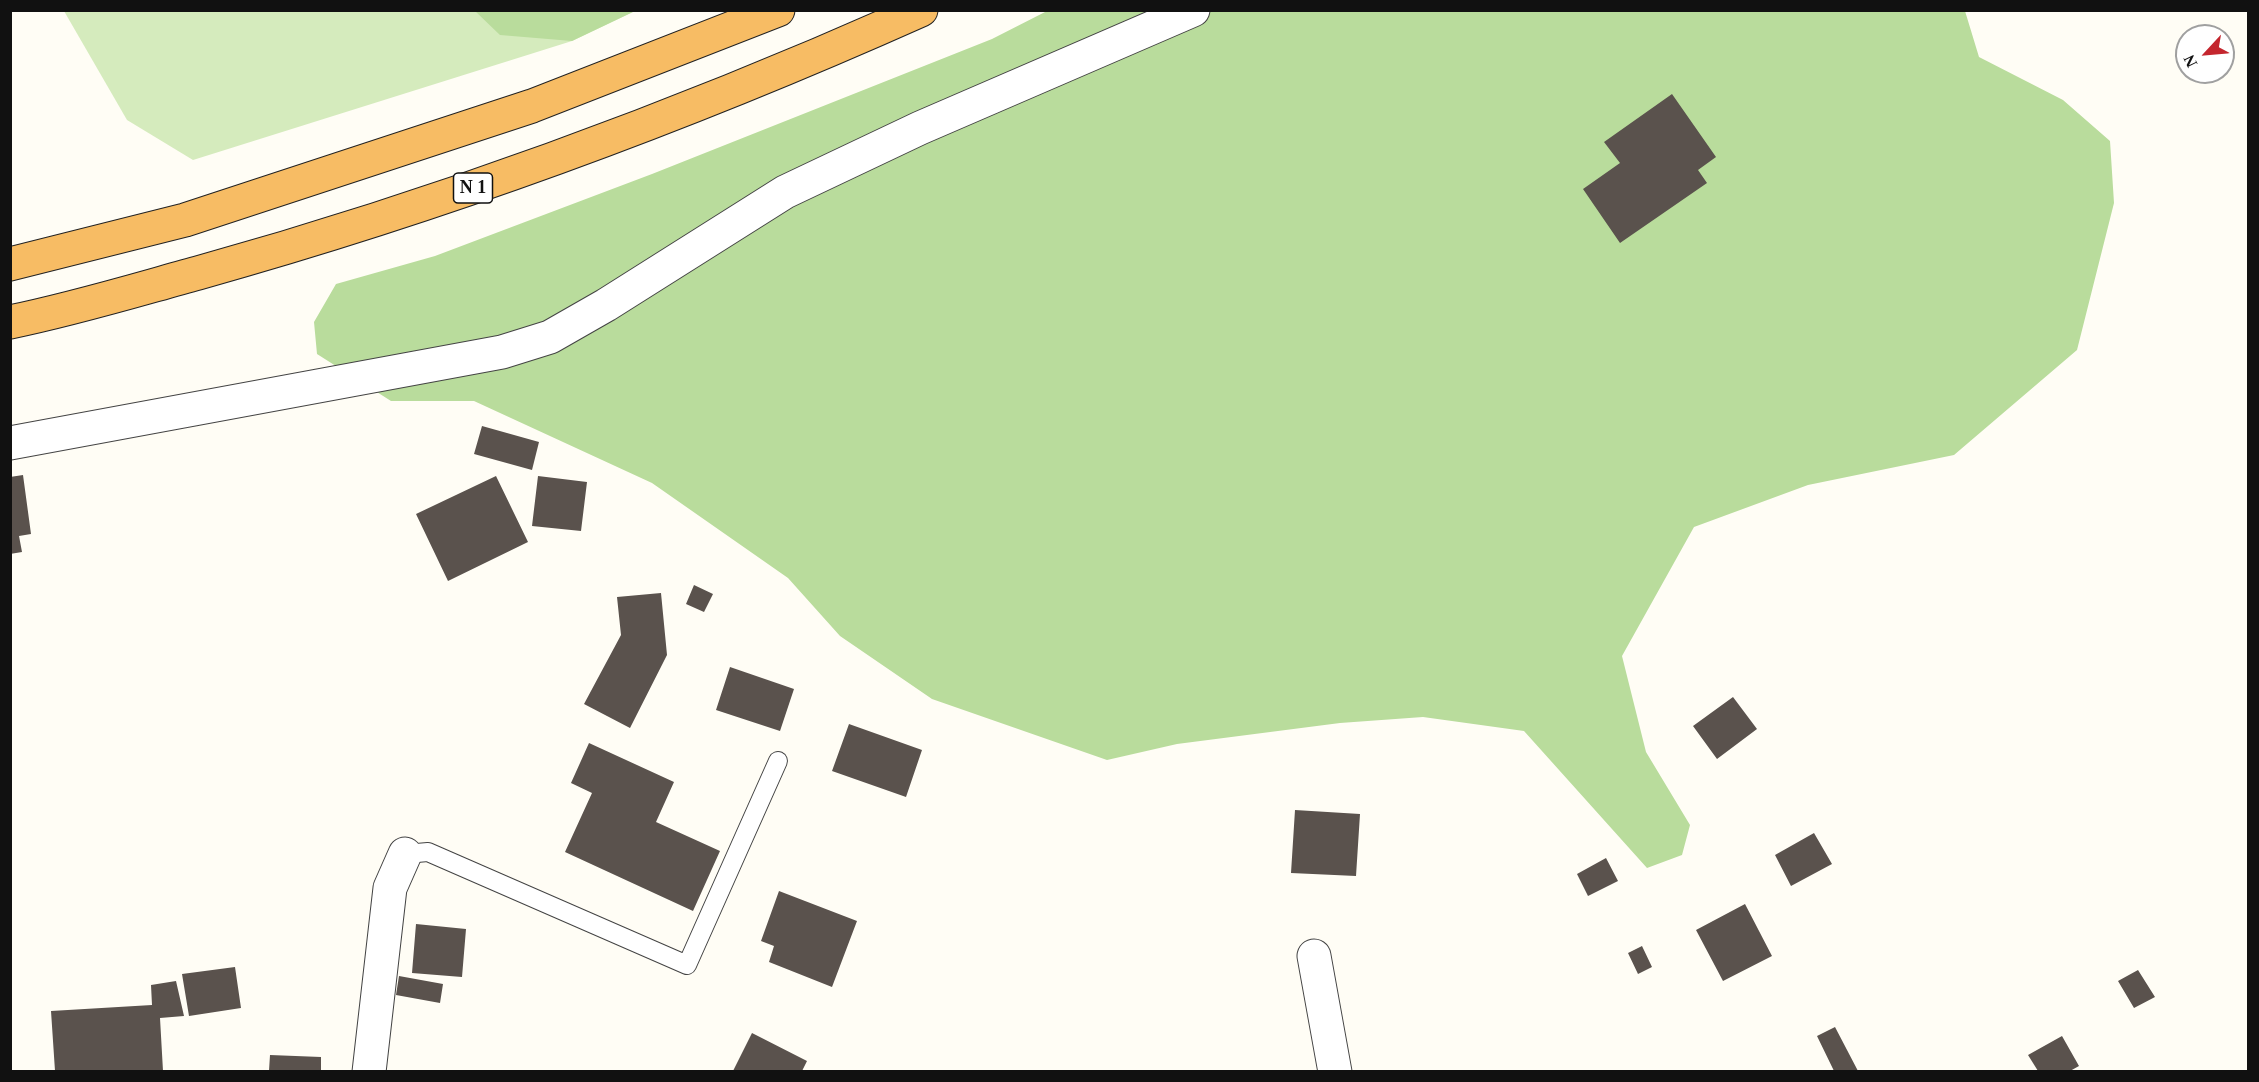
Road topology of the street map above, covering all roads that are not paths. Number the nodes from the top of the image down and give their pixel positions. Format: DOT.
graph roads {
  1 [pos="778,10"];
  2 [pos="921,10"];
  3 [pos="1192,10"];
  4 [pos="10,264"];
  5 [pos="10,322"];
  6 [pos="10,443"];
  7 [pos="778,761"];
  8 [pos="405,854"];
  9 [pos="1314,956"];
  10 [pos="369,1071"];
  11 [pos="1335,1071"];
  1 -- 4 [label="highway"];
  2 -- 5 [label="highway, N 1"];
  3 -- 6 [label="street"];
  7 -- 8 [label="lane"];
  8 -- 10 [label="street"];
  9 -- 11 [label="street"];
}
